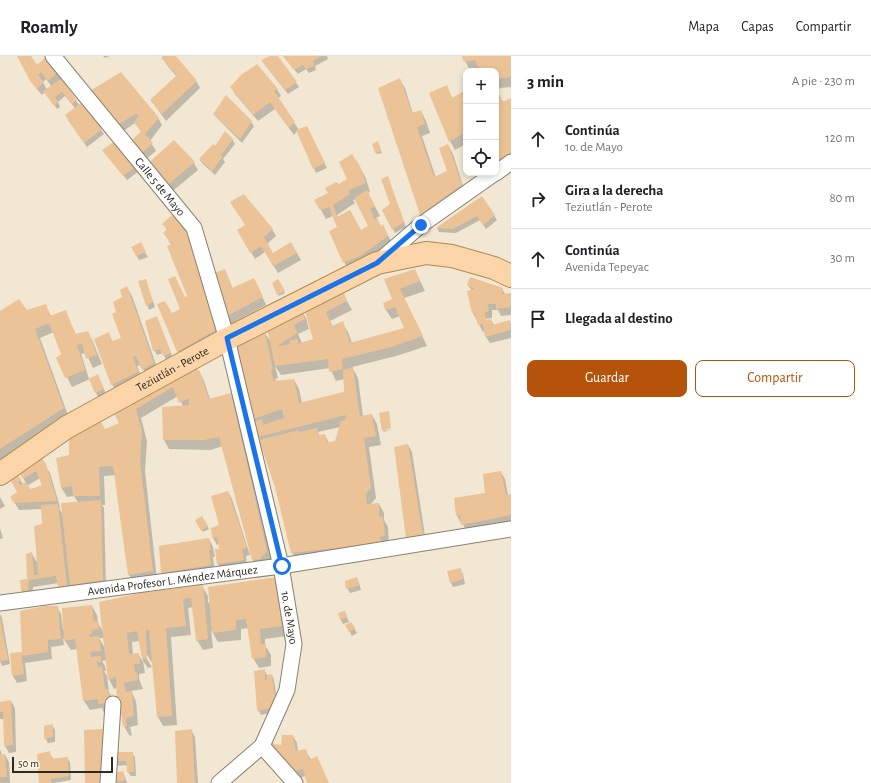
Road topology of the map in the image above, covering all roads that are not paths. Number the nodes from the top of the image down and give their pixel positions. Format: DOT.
graph roads {
  1 [pos="53,56"];
  2 [pos="511,162"];
  3 [pos="499,171"];
  4 [pos="492,176"];
  5 [pos="377,263"];
  6 [pos="511,276"];
  7 [pos="227,338"];
  8 [pos="0,474"];
  9 [pos="511,529"];
  10 [pos="282,566"];
  11 [pos="0,603"];
  12 [pos="112,704"];
  13 [pos="262,746"];
  14 [pos="108,783"];
  15 [pos="219,783"];
  16 [pos="296,783"];
  1 -- 7 [label="street, Calle 5 de Mayo"];
  2 -- 3 [label="street"];
  4 -- 5 [label="street"];
  5 -- 6 [label="main road, Teziutlán - Perote"];
  5 -- 7 [label="main road, Teziutlán - Perote"];
  7 -- 8 [label="main road, Teziutlán - Perote"];
  7 -- 10 [label="street, 1o. de Mayo"];
  9 -- 10 [label="street, Avenida Profesor L. Méndez Márquez"];
  10 -- 11 [label="street, Avenida Profesor L. Méndez Márquez"];
  10 -- 13 [label="street, 1o. de Mayo"];
  12 -- 14 [label="street"];
  13 -- 15 [label="street, 1o. de Mayo"];
  13 -- 16 [label="street"];
}
